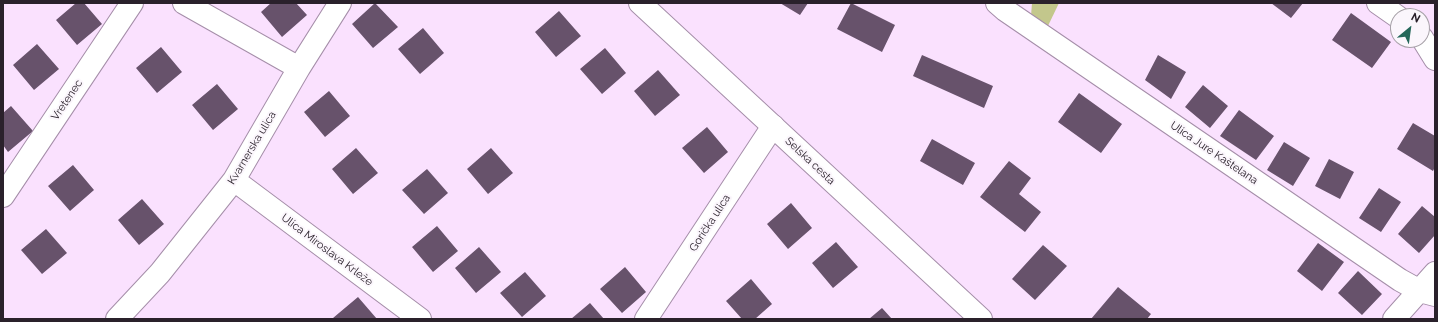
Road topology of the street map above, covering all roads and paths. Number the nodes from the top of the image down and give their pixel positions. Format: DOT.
graph roads {
  1 [pos="132,3"];
  2 [pos="184,3"];
  3 [pos="340,3"];
  4 [pos="640,3"];
  5 [pos="997,3"];
  6 [pos="1378,3"];
  7 [pos="1390,11"];
  8 [pos="1428,48"];
  9 [pos="1435,59"];
  10 [pos="299,68"];
  11 [pos="773,126"];
  12 [pos="234,180"];
  13 [pos="3,196"];
  14 [pos="1435,273"];
  15 [pos="1428,293"];
  16 [pos="117,319"];
  17 [pos="420,319"];
  18 [pos="646,319"];
  19 [pos="981,319"];
  20 [pos="1394,319"];
  1 -- 13 [label="street, Vretenec"];
  2 -- 10 [label="street"];
  3 -- 10 [label="street, Kvarnerska ulica"];
  4 -- 11 [label="street, Selska cesta"];
  5 -- 15 [label="street, Ulica Jure Kaštelana"];
  6 -- 7 [label="street"];
  8 -- 9 [label="street"];
  10 -- 12 [label="street, Kvarnerska ulica"];
  11 -- 18 [label="street, Gorička ulica"];
  11 -- 19 [label="street, Selska cesta"];
  12 -- 16 [label="street, Kvarnerska ulica"];
  12 -- 17 [label="street, Ulica Miroslava Krleže"];
  14 -- 15 [label="street"];
  15 -- 20 [label="street"];
}
